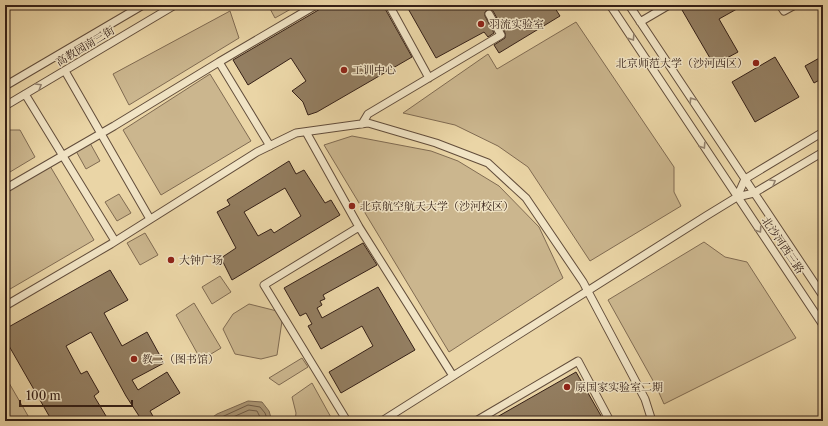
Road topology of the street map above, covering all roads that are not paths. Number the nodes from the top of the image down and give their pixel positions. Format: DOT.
graph roads {
  1 [pos="143,5"];
  2 [pos="175,5"];
  3 [pos="316,5"];
  4 [pos="389,5"];
  5 [pos="610,5"];
  6 [pos="629,5"];
  7 [pos="669,5"];
  8 [pos="780,5"];
  9 [pos="795,5"];
  10 [pos="489,14"];
  11 [pos="640,22"];
  12 [pos="220,62"];
  13 [pos="65,71"];
  14 [pos="429,78"];
  15 [pos="5,86"];
  16 [pos="25,94"];
  17 [pos="5,106"];
  18 [pos="362,124"];
  19 [pos="306,132"];
  20 [pos="823,132"];
  21 [pos="101,133"];
  22 [pos="270,146"];
  23 [pos="823,152"];
  24 [pos="64,155"];
  25 [pos="745,179"];
  26 [pos="5,189"];
  27 [pos="754,193"];
  28 [pos="738,197"];
  29 [pos="150,219"];
  30 [pos="359,227"];
  31 [pos="115,241"];
  32 [pos="587,291"];
  33 [pos="823,296"];
  34 [pos="5,306"];
  35 [pos="823,325"];
  36 [pos="453,376"];
  37 [pos="347,421"];
  38 [pos="382,421"];
  39 [pos="476,421"];
  40 [pos="610,421"];
  41 [pos="652,421"];
  1 -- 15 [label="street, 高教园南三街"];
  2 -- 13 [label="street, 高教园南三街"];
  3 -- 12 [label="street"];
  4 -- 14 [label="street"];
  5 -- 28 [label="street, 北沙河西三路, one-way"];
  6 -- 11 [label="street, 北沙河西三路"];
  7 -- 11 [label="street"];
  8 -- 9 [label="street"];
  10 -- 14 [label="street"];
  25 -- 11 [label="street, 北沙河西三路, one-way"];
  12 -- 21 [label="street"];
  12 -- 22 [label="street"];
  16 -- 13 [label="street, 高教园南三街, one-way"];
  13 -- 21 [label="street"];
  14 -- 18 [label="street"];
  16 -- 17 [label="street, 高教园南三街"];
  16 -- 24 [label="street"];
  18 -- 19 [label="street"];
  18 -- 32 [label="street"];
  19 -- 22 [label="street"];
  19 -- 30 [label="street"];
  20 -- 25 [label="street"];
  21 -- 24 [label="street"];
  21 -- 29 [label="street"];
  22 -- 29 [label="street"];
  27 -- 23 [label="street, one-way"];
  24 -- 26 [label="street"];
  24 -- 31 [label="street"];
  25 -- 27 [label="street, 北沙河西三路"];
  25 -- 28 [label="street"];
  27 -- 28 [label="street"];
  27 -- 33 [label="street, 北沙河西三路"];
  28 -- 32 [label="street"];
  28 -- 35 [label="street, 北沙河西三路, one-way"];
  29 -- 31 [label="street"];
  30 -- 36 [label="street"];
  30 -- 37 [label="street"];
  31 -- 34 [label="street"];
  32 -- 36 [label="street"];
  32 -- 41 [label="street"];
  36 -- 38 [label="street"];
  39 -- 40 [label="street"];
}
